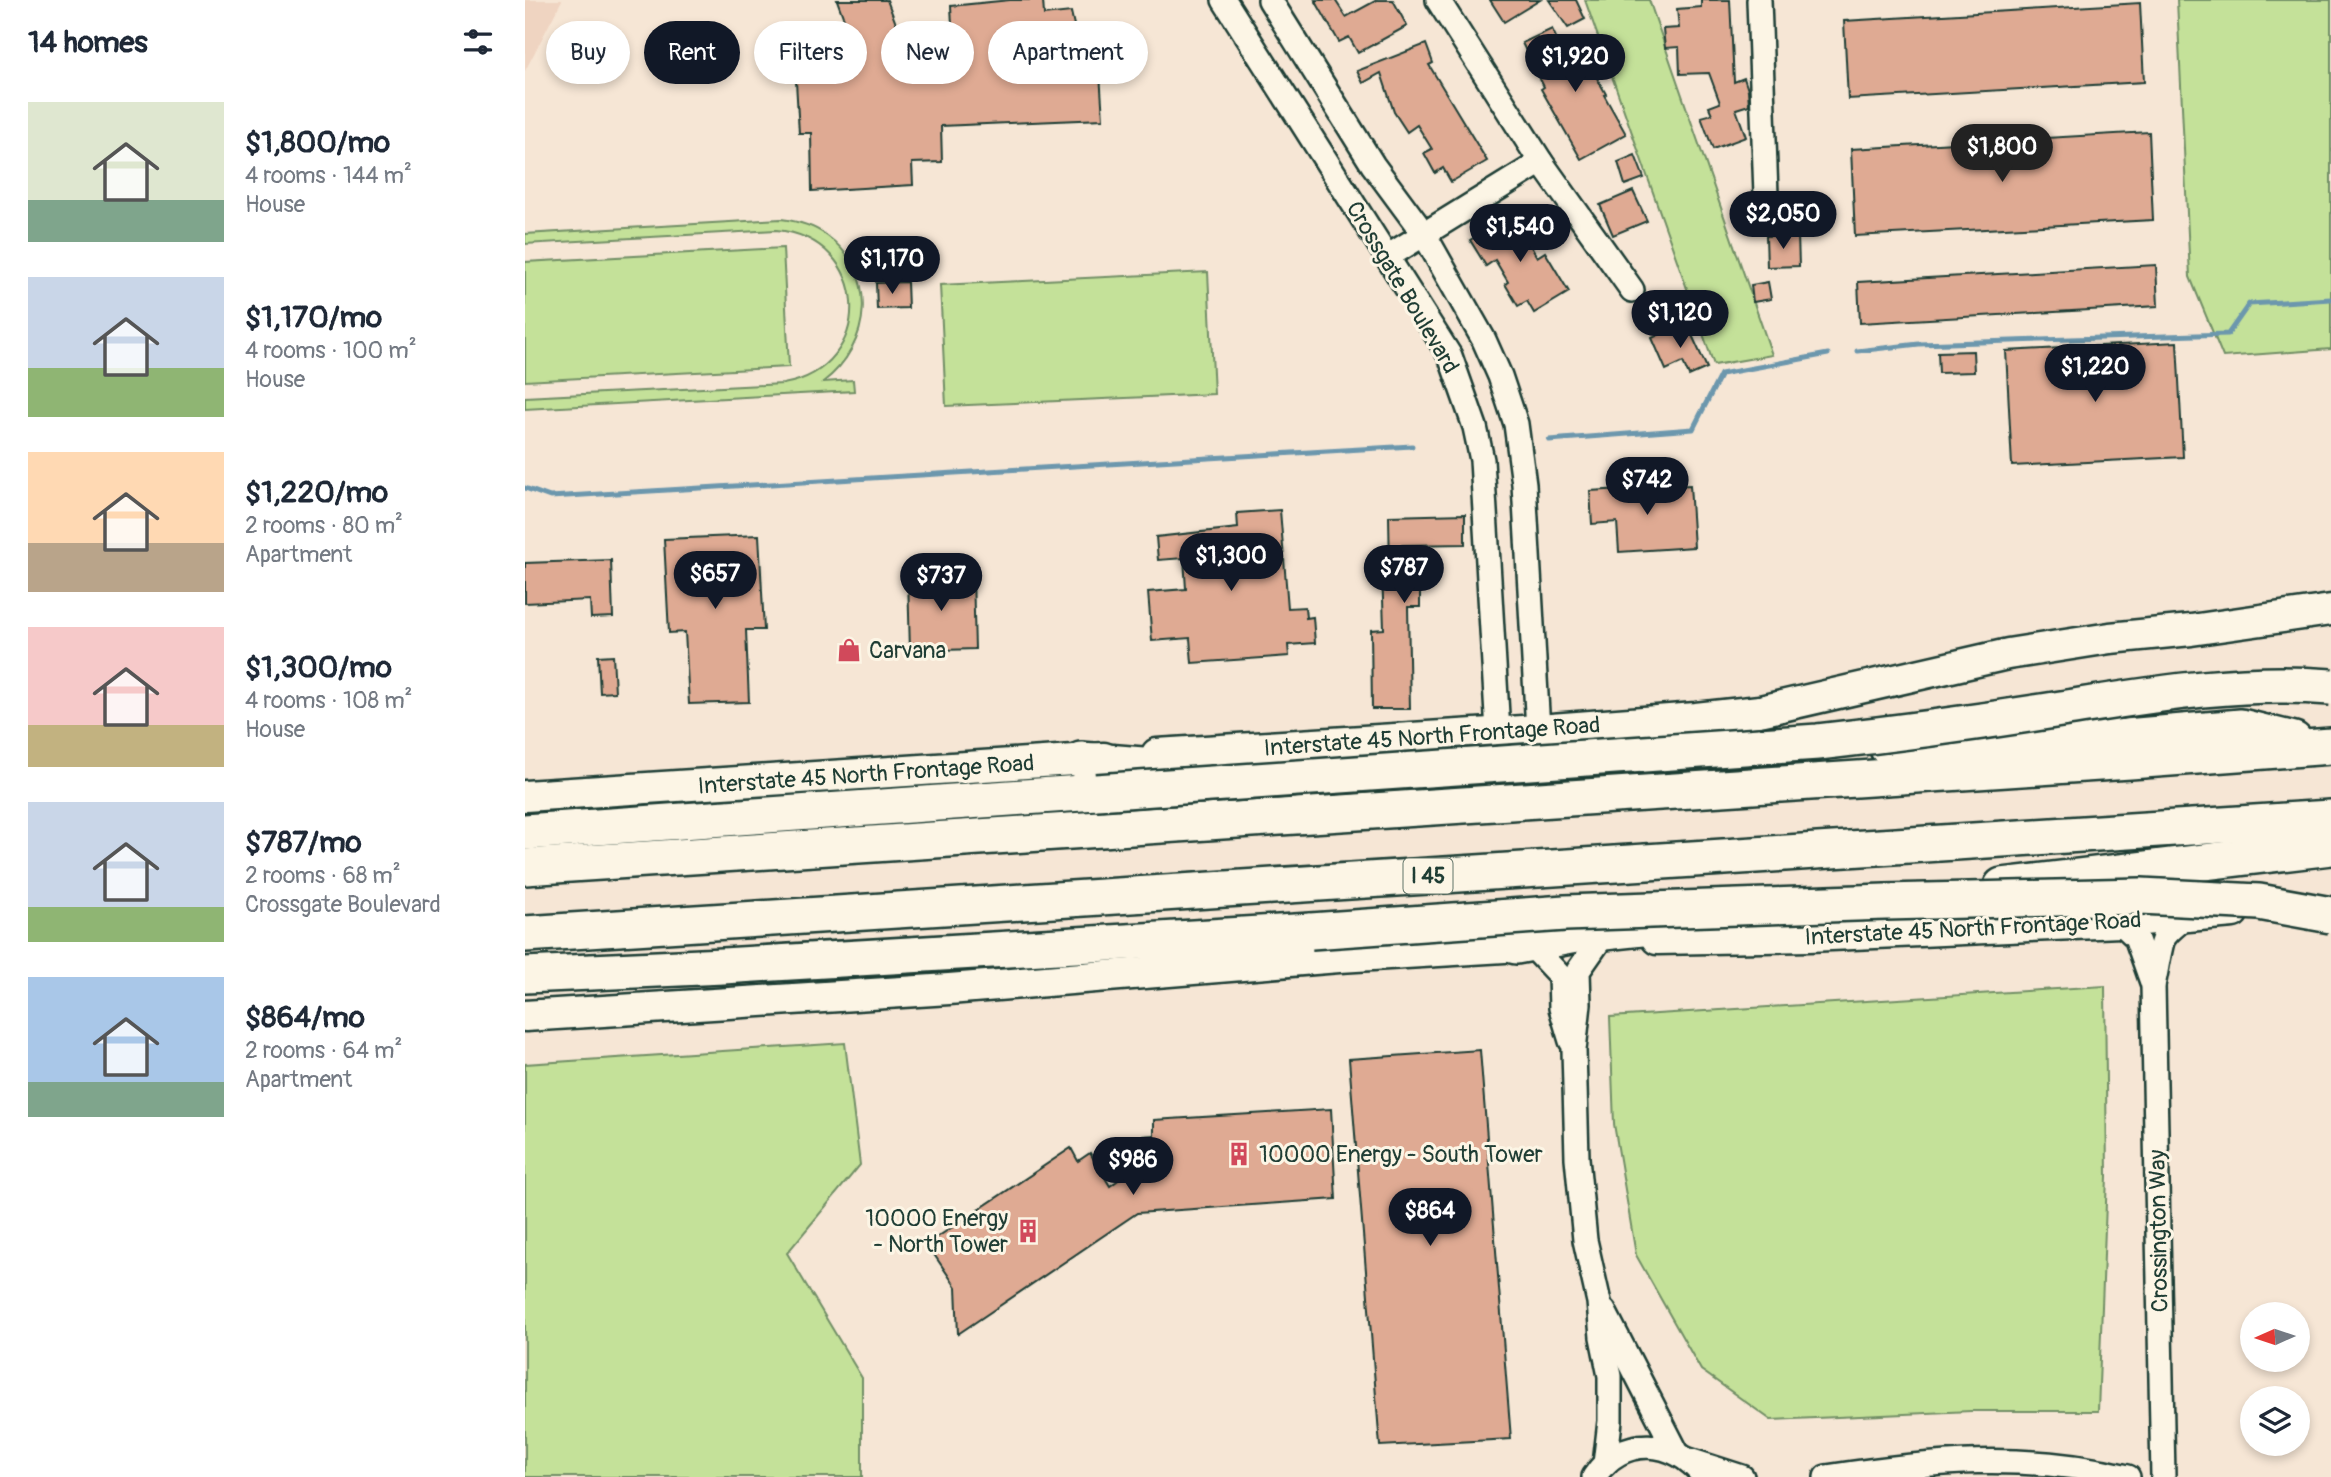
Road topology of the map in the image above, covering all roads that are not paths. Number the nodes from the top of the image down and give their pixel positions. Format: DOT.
graph roads {
  1 [pos="1224,0"];
  2 [pos="1270,0"];
  3 [pos="1438,0"];
  4 [pos="1759,0"];
  5 [pos="1291,34"];
  6 [pos="1257,52"];
  7 [pos="1541,162"];
  8 [pos="1766,195"];
  9 [pos="1424,234"];
  10 [pos="1387,257"];
  11 [pos="1632,290"];
  12 [pos="2331,610"];
  13 [pos="2331,687"];
  14 [pos="1538,730"];
  15 [pos="1498,732"];
  16 [pos="2326,746"];
  17 [pos="1081,760"];
  18 [pos="525,796"];
  19 [pos="2331,818"];
  20 [pos="525,832"];
  21 [pos="2331,848"];
  22 [pos="525,867"];
  23 [pos="2331,900"];
  24 [pos="2331,915"];
  25 [pos="2185,917"];
  26 [pos="2120,922"];
  27 [pos="525,934"];
  28 [pos="1599,941"];
  29 [pos="1524,946"];
  30 [pos="525,975"];
  31 [pos="2153,985"];
  32 [pos="525,1016"];
  33 [pos="1574,1050"];
  34 [pos="1599,1302"];
  35 [pos="1690,1463"];
  36 [pos="1596,1472"];
  37 [pos="1742,1477"];
  38 [pos="1826,1477"];
  39 [pos="2128,1477"];
  40 [pos="2163,1477"];
  1 -- 6 [label="street, Crossgate Boulevard"];
  2 -- 5 [label="street, Crossgate Boulevard"];
  3 -- 7 [label="street"];
  4 -- 8 [label="street"];
  5 -- 6 [label="street"];
  5 -- 9 [label="street, Crossgate Boulevard"];
  6 -- 10 [label="street, Crossgate Boulevard"];
  7 -- 9 [label="street"];
  7 -- 11 [label="street"];
  9 -- 10 [label="street"];
  9 -- 14 [label="street, Crossgate Boulevard"];
  10 -- 15 [label="street, Crossgate Boulevard"];
  12 -- 14 [label="main road, Interstate 45 North Frontage Road"];
  13 -- 20 [label="highway, bridge"];
  14 -- 15 [label="main road, Interstate 45 North Frontage Road"];
  15 -- 17 [label="main road, Interstate 45 North Frontage Road"];
  16 -- 17 [label="highway"];
  16 -- 22 [label="highway"];
  17 -- 18 [label="main road, Interstate 45 North Frontage Road"];
  19 -- 27 [label="highway, I 45"];
  21 -- 29 [label="highway"];
  23 -- 25 [label="main road, Interstate 45 North Frontage Road"];
  24 -- 30 [label="highway, bridge"];
  25 -- 26 [label="main road, Interstate 45 North Frontage Road"];
  25 -- 31 [label="street, Crossington Way"];
  26 -- 28 [label="main road, Interstate 45 North Frontage Road"];
  26 -- 31 [label="street, Crossington Way"];
  28 -- 29 [label="main road, Interstate 45 North Frontage Road"];
  28 -- 33 [label="street"];
  29 -- 32 [label="main road, Interstate 45 North Frontage Road"];
  29 -- 33 [label="street"];
  31 -- 40 [label="street, Crossington Way"];
  33 -- 34 [label="street"];
  34 -- 35 [label="street"];
  34 -- 36 [label="street"];
  35 -- 36 [label="street"];
  35 -- 37 [label="street"];
  38 -- 39 [label="street"];
}
